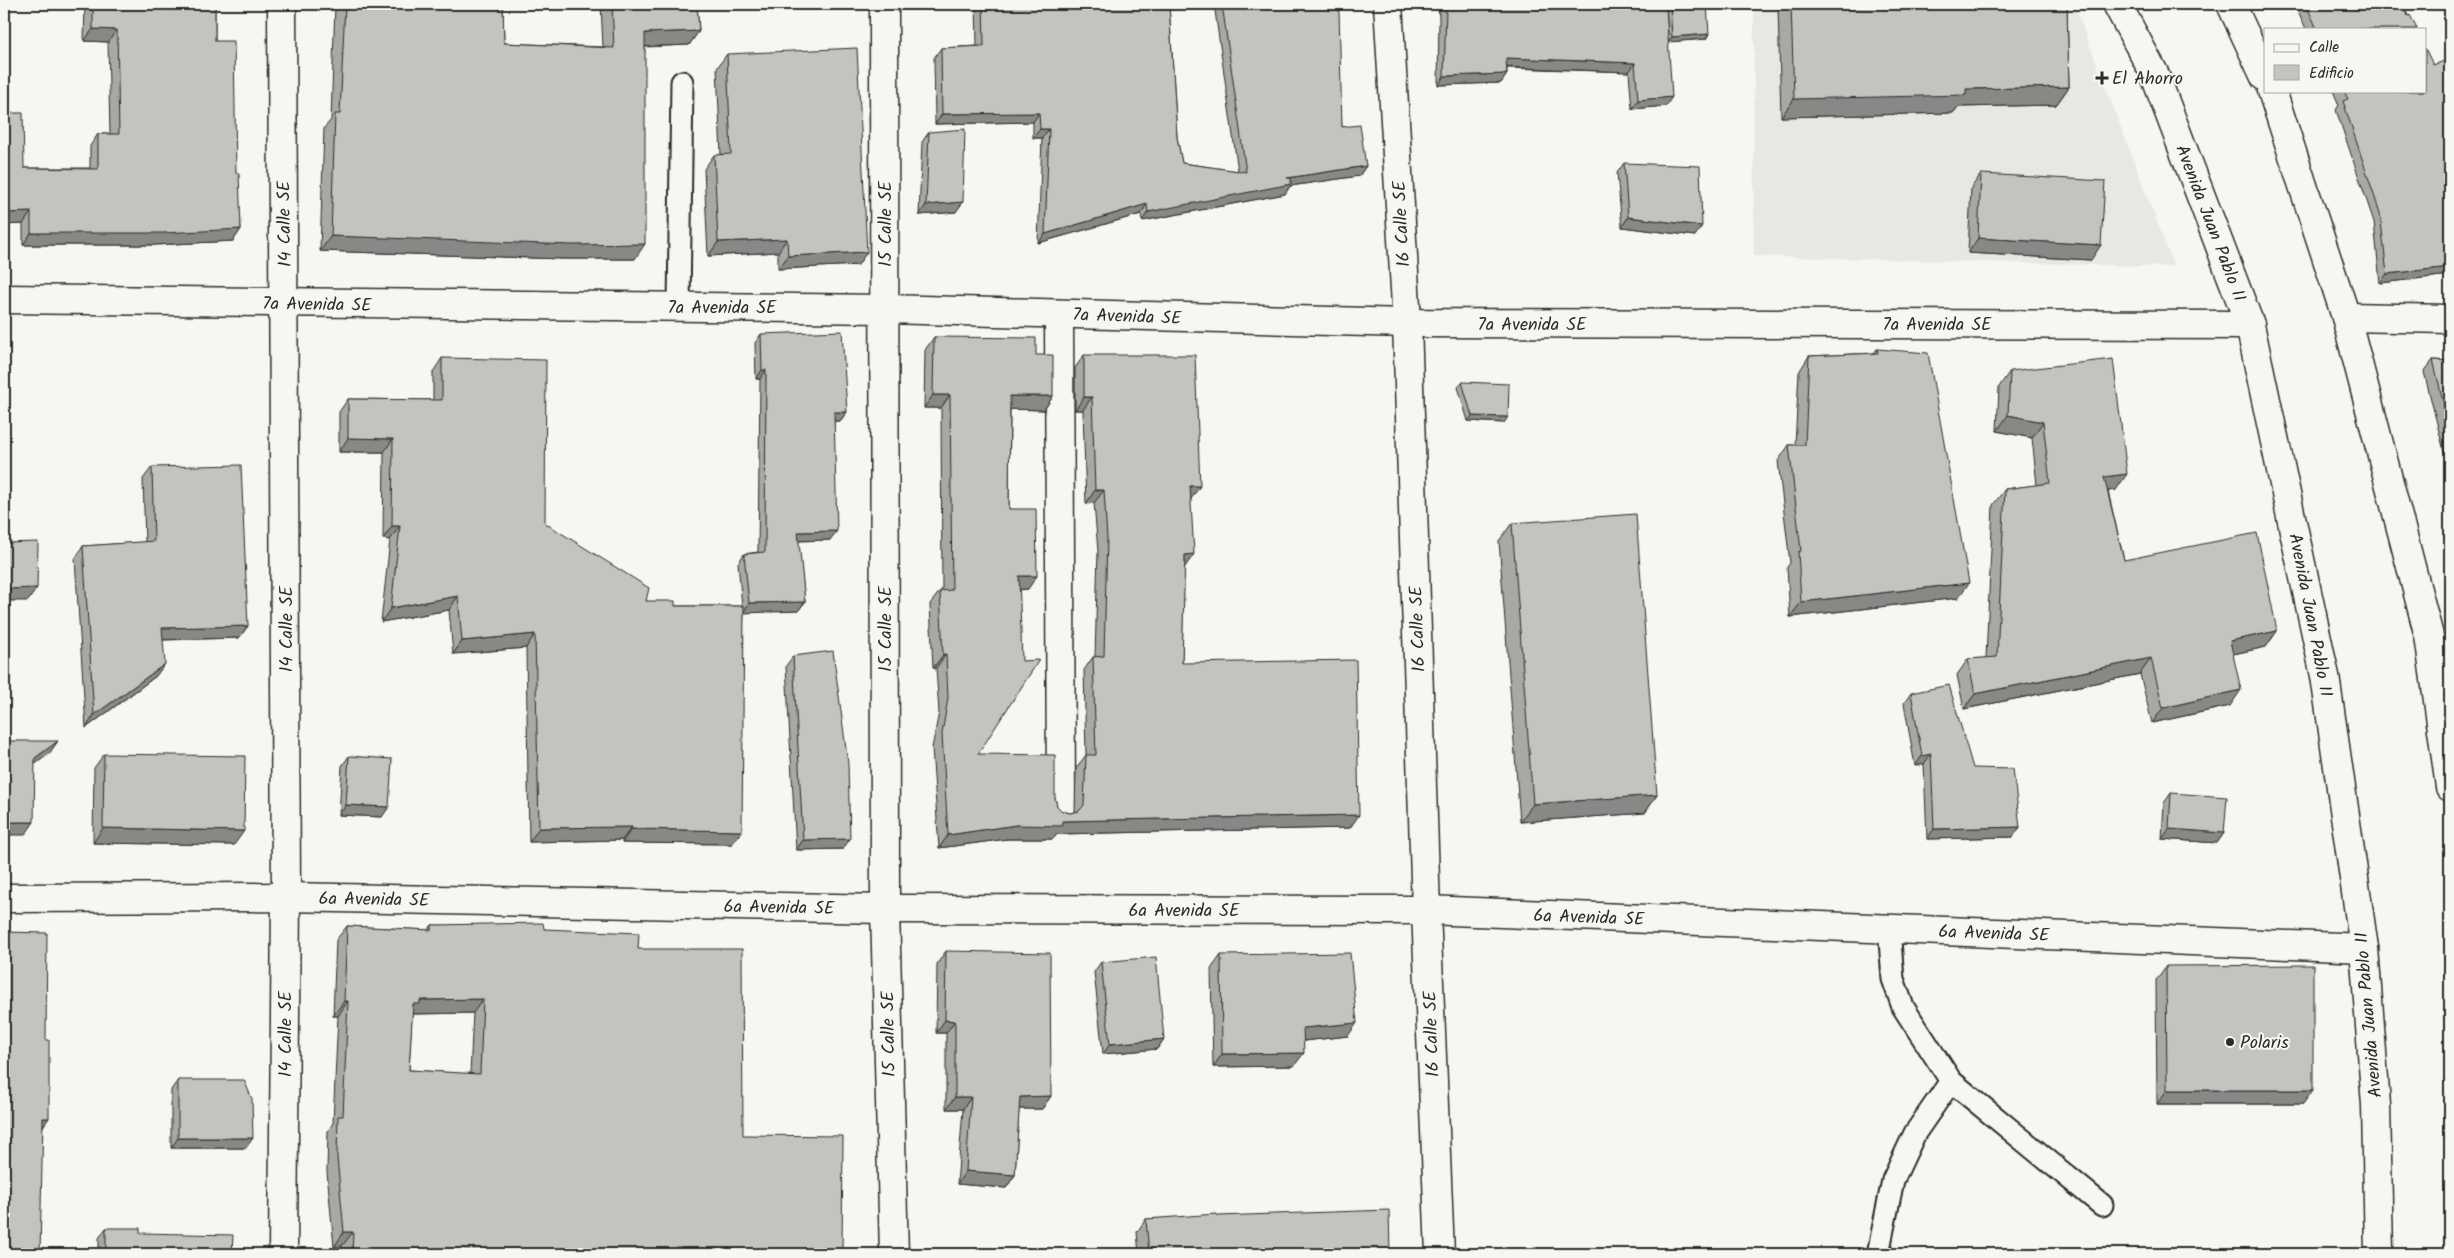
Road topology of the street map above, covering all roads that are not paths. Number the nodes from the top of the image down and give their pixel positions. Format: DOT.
graph roads {
  1 [pos="282,4"];
  2 [pos="884,4"];
  3 [pos="1388,4"];
  4 [pos="2117,4"];
  5 [pos="2231,4"];
  6 [pos="2264,75"];
  7 [pos="682,82"];
  8 [pos="2272,92"];
  9 [pos="4,299"];
  10 [pos="285,304"];
  11 [pos="679,307"];
  12 [pos="885,309"];
  13 [pos="1059,314"];
  14 [pos="2346,317"];
  15 [pos="2450,319"];
  16 [pos="1407,324"];
  17 [pos="2250,325"];
  18 [pos="2442,661"];
  19 [pos="2450,787"];
  20 [pos="1061,811"];
  21 [pos="286,897"];
  22 [pos="4,898"];
  23 [pos="885,909"];
  24 [pos="1426,910"];
  25 [pos="1889,928"];
  26 [pos="2364,948"];
  27 [pos="1951,1081"];
  28 [pos="2102,1205"];
  29 [pos="284,1254"];
  30 [pos="894,1254"];
  31 [pos="1440,1254"];
  32 [pos="1878,1254"];
  33 [pos="2379,1254"];
  1 -- 10 [label="main road, 14 Calle SE"];
  2 -- 12 [label="main road, 15 Calle SE"];
  3 -- 16 [label="main road, 16 Calle SE"];
  4 -- 17 [label="main road, Avenida Juan Pablo II"];
  5 -- 6 [label="main road"];
  7 -- 11 [label="lane"];
  8 -- 14 [label="main road"];
  9 -- 10 [label="main road, 7a Avenida SE"];
  10 -- 11 [label="main road, 7a Avenida SE"];
  10 -- 21 [label="main road, 14 Calle SE"];
  11 -- 12 [label="main road, 7a Avenida SE"];
  12 -- 13 [label="main road, 7a Avenida SE"];
  12 -- 23 [label="main road, 15 Calle SE"];
  13 -- 16 [label="main road, 7a Avenida SE"];
  13 -- 20 [label="main road"];
  14 -- 15 [label="main road"];
  14 -- 18 [label="main road"];
  16 -- 17 [label="main road, 7a Avenida SE"];
  16 -- 24 [label="main road, 16 Calle SE"];
  17 -- 26 [label="main road, Avenida Juan Pablo II"];
  18 -- 19 [label="main road"];
  21 -- 22 [label="main road, 6a Avenida SE"];
  21 -- 23 [label="main road, 6a Avenida SE"];
  21 -- 29 [label="main road, 14 Calle SE"];
  23 -- 24 [label="main road, 6a Avenida SE"];
  23 -- 30 [label="main road, 15 Calle SE"];
  24 -- 25 [label="main road, 6a Avenida SE"];
  24 -- 31 [label="main road, 16 Calle SE"];
  25 -- 26 [label="main road, 6a Avenida SE"];
  25 -- 27 [label="lane"];
  26 -- 33 [label="main road, Avenida Juan Pablo II"];
  27 -- 28 [label="lane"];
  27 -- 32 [label="lane"];
}
